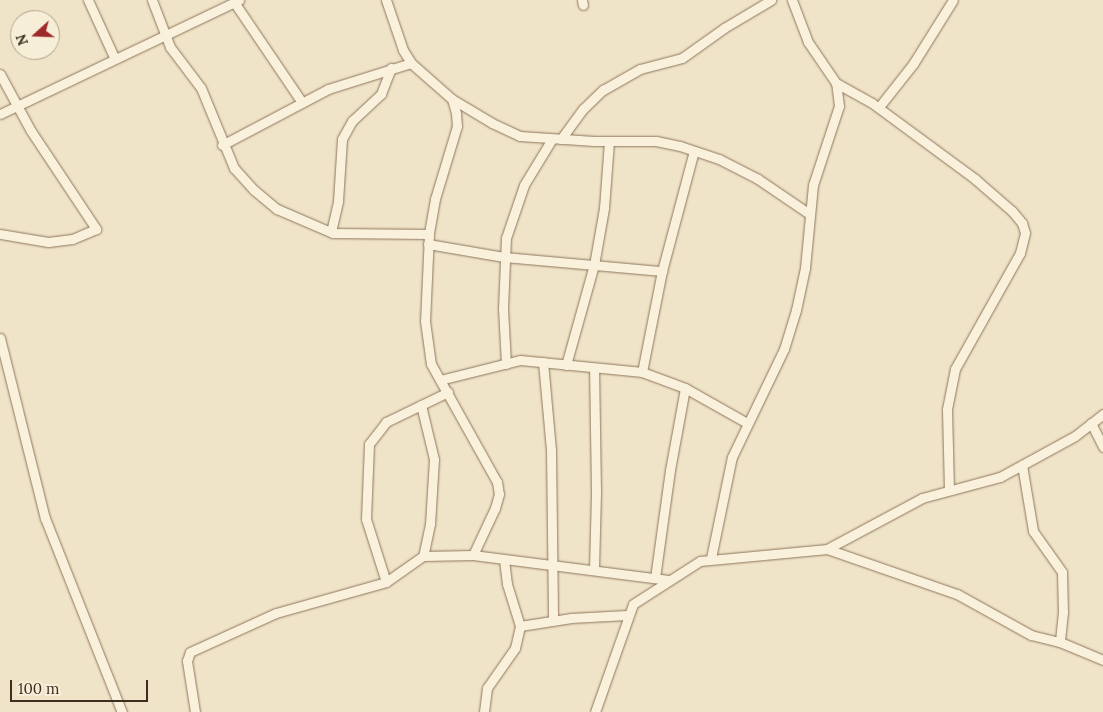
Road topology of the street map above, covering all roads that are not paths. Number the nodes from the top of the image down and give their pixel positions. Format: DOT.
graph roads {
  1 [pos="88,0"];
  2 [pos="152,0"];
  3 [pos="386,0"];
  4 [pos="771,0"];
  5 [pos="792,0"];
  6 [pos="953,0"];
  7 [pos="238,1"];
  8 [pos="164,34"];
  9 [pos="114,58"];
  10 [pos="410,62"];
  11 [pos="391,68"];
  12 [pos="0,74"];
  13 [pos="836,84"];
  14 [pos="452,99"];
  15 [pos="301,101"];
  16 [pos="15,104"];
  17 [pos="879,107"];
  18 [pos="0,114"];
  19 [pos="556,139"];
  20 [pos="609,141"];
  21 [pos="222,145"];
  22 [pos="694,151"];
  23 [pos="808,213"];
  24 [pos="331,232"];
  25 [pos="0,234"];
  26 [pos="429,239"];
  27 [pos="504,257"];
  28 [pos="594,266"];
  29 [pos="662,271"];
  30 [pos="0,338"];
  31 [pos="543,362"];
  32 [pos="506,364"];
  33 [pos="566,365"];
  34 [pos="594,369"];
  35 [pos="642,372"];
  36 [pos="440,380"];
  37 [pos="686,388"];
  38 [pos="448,392"];
  39 [pos="421,405"];
  40 [pos="1103,414"];
  41 [pos="747,423"];
  42 [pos="1092,423"];
  43 [pos="1103,448"];
  44 [pos="1022,465"];
  45 [pos="950,490"];
  46 [pos="827,549"];
  47 [pos="473,555"];
  48 [pos="423,556"];
  49 [pos="711,558"];
  50 [pos="504,561"];
  51 [pos="551,564"];
  52 [pos="594,569"];
  53 [pos="655,578"];
  54 [pos="668,580"];
  55 [pos="386,582"];
  56 [pos="627,615"];
  57 [pos="554,620"];
  58 [pos="520,626"];
  59 [pos="1060,642"];
  60 [pos="1103,660"];
  61 [pos="122,712"];
  62 [pos="195,712"];
  63 [pos="484,712"];
  64 [pos="596,712"];
  1 -- 9 [label="street"];
  2 -- 8 [label="street"];
  3 -- 10 [label="street"];
  4 -- 19 [label="street"];
  5 -- 13 [label="street"];
  6 -- 17 [label="street"];
  7 -- 8 [label="street"];
  7 -- 15 [label="street"];
  8 -- 9 [label="street"];
  8 -- 21 [label="street"];
  9 -- 16 [label="street"];
  10 -- 11 [label="street"];
  10 -- 14 [label="street"];
  11 -- 15 [label="street"];
  11 -- 24 [label="street"];
  12 -- 16 [label="street"];
  13 -- 17 [label="street"];
  13 -- 23 [label="street"];
  14 -- 19 [label="street"];
  14 -- 26 [label="street"];
  15 -- 21 [label="street"];
  16 -- 18 [label="street"];
  16 -- 25 [label="street"];
  17 -- 45 [label="street"];
  19 -- 20 [label="street"];
  19 -- 27 [label="street"];
  20 -- 22 [label="street"];
  20 -- 28 [label="street"];
  21 -- 24 [label="street"];
  22 -- 23 [label="street"];
  22 -- 29 [label="street"];
  23 -- 41 [label="street"];
  24 -- 26 [label="street"];
  26 -- 27 [label="street"];
  26 -- 36 [label="street"];
  27 -- 28 [label="street"];
  27 -- 32 [label="street"];
  28 -- 29 [label="street"];
  28 -- 33 [label="street"];
  29 -- 35 [label="street"];
  30 -- 61 [label="street"];
  31 -- 32 [label="street"];
  31 -- 33 [label="street"];
  31 -- 51 [label="street"];
  32 -- 36 [label="street"];
  33 -- 34 [label="street"];
  34 -- 35 [label="street"];
  34 -- 52 [label="street"];
  35 -- 37 [label="street"];
  36 -- 38 [label="street"];
  37 -- 41 [label="street"];
  37 -- 53 [label="street"];
  38 -- 39 [label="street"];
  38 -- 47 [label="street"];
  39 -- 48 [label="street"];
  39 -- 55 [label="street"];
  40 -- 42 [label="street"];
  41 -- 49 [label="street"];
  42 -- 43 [label="street"];
  42 -- 44 [label="street"];
  44 -- 45 [label="street"];
  44 -- 59 [label="street"];
  45 -- 46 [label="street"];
  46 -- 49 [label="street"];
  46 -- 59 [label="street"];
  47 -- 48 [label="street"];
  47 -- 50 [label="street"];
  48 -- 55 [label="street"];
  49 -- 54 [label="street"];
  50 -- 51 [label="street"];
  50 -- 58 [label="street"];
  51 -- 52 [label="street"];
  51 -- 57 [label="street"];
  52 -- 53 [label="street"];
  53 -- 54 [label="street"];
  54 -- 56 [label="street"];
  55 -- 62 [label="street"];
  56 -- 57 [label="street"];
  56 -- 64 [label="street"];
  57 -- 58 [label="street"];
  58 -- 63 [label="street"];
  59 -- 60 [label="street"];
}
